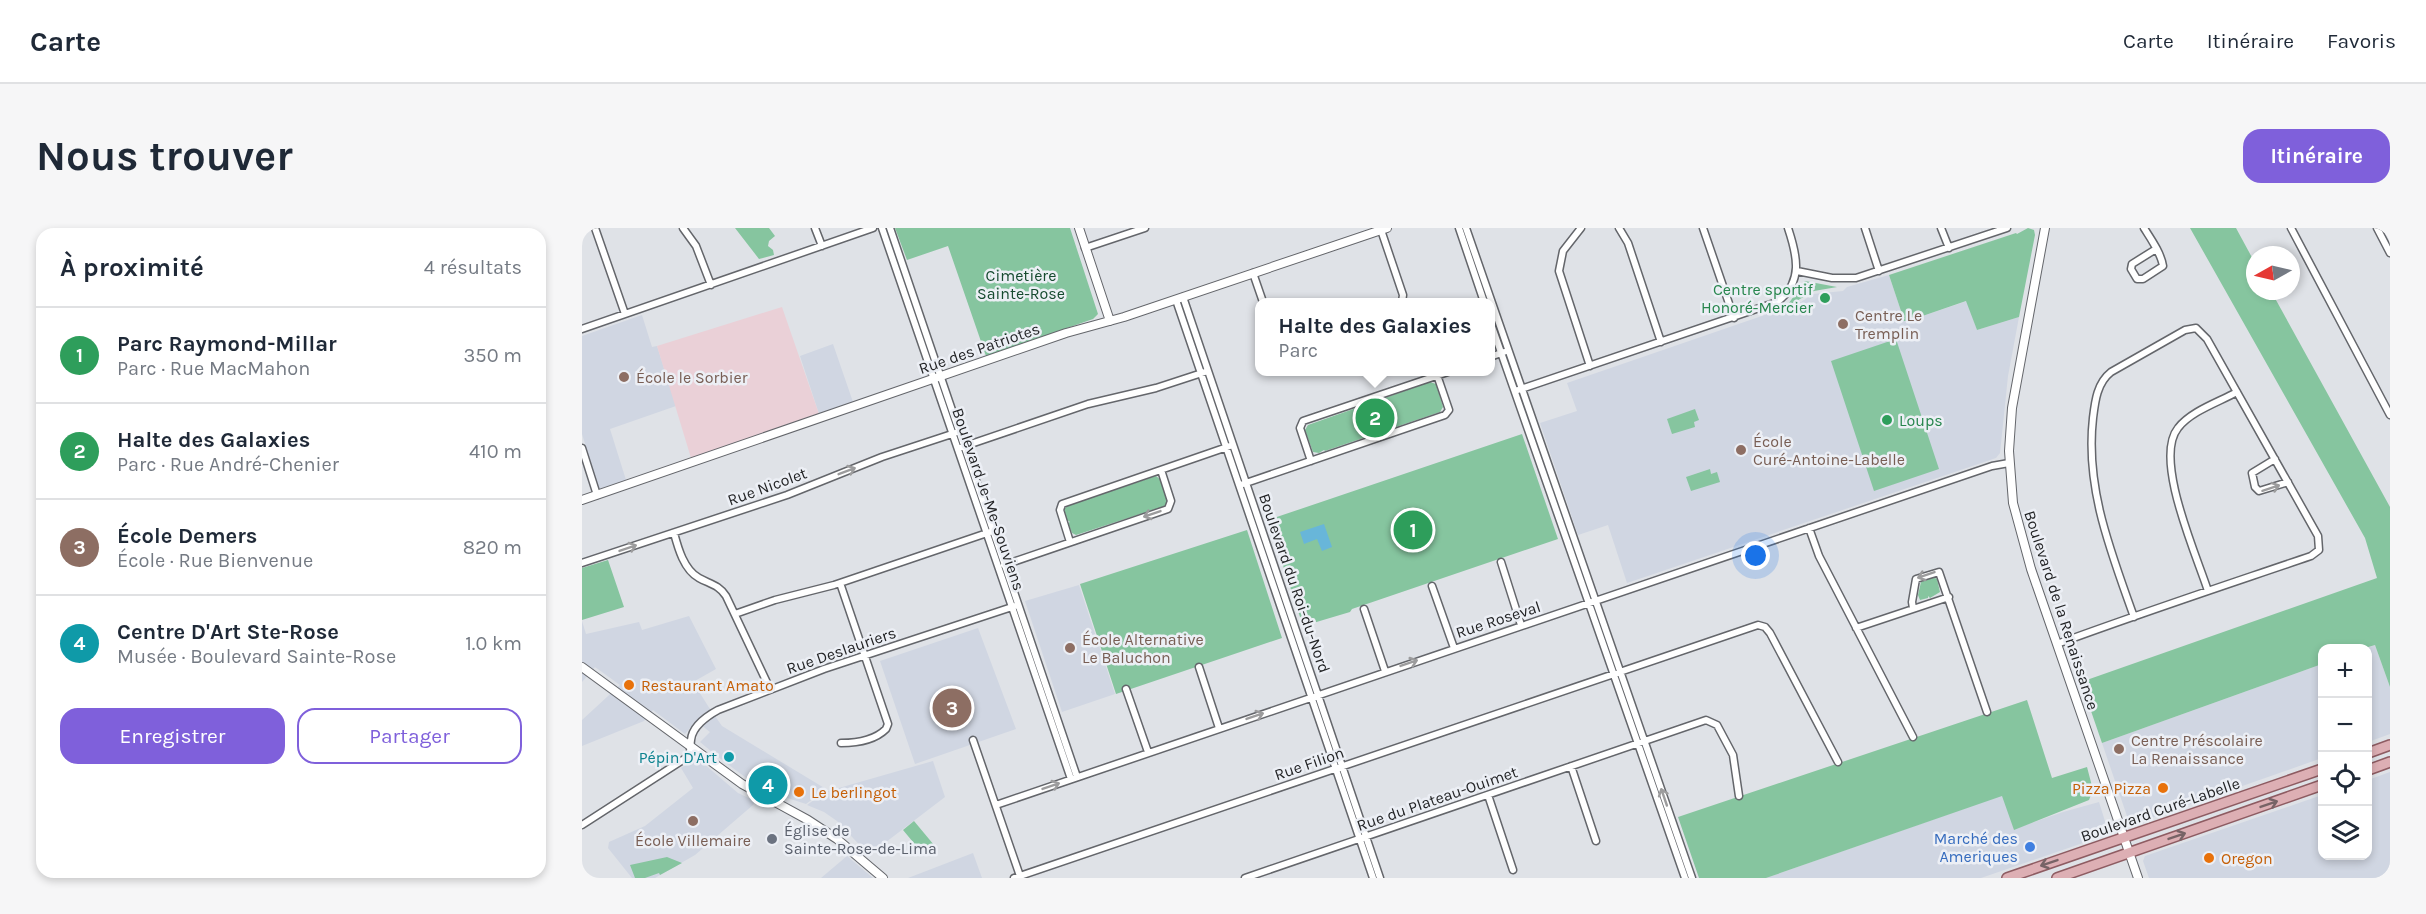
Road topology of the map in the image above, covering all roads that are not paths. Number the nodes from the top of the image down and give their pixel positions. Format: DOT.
graph roads {
  1 [pos="595,228"];
  2 [pos="683,228"];
  3 [pos="816,228"];
  4 [pos="873,228"];
  5 [pos="882,228"];
  6 [pos="890,228"];
  7 [pos="1079,228"];
  8 [pos="1145,228"];
  9 [pos="1459,228"];
  10 [pos="1466,228"];
  11 [pos="1581,228"];
  12 [pos="1619,228"];
  13 [pos="1703,228"];
  14 [pos="1788,228"];
  15 [pos="1864,228"];
  16 [pos="1941,228"];
  17 [pos="2007,228"];
  18 [pos="2045,228"];
  19 [pos="2144,228"];
  20 [pos="2291,228"];
  21 [pos="2377,228"];
  22 [pos="1384,229"];
  23 [pos="822,246"];
  24 [pos="1085,248"];
  25 [pos="1949,248"];
  26 [pos="2156,249"];
  27 [pos="2390,253"];
  28 [pos="1797,271"];
  29 [pos="1879,271"];
  30 [pos="1253,273"];
  31 [pos="711,285"];
  32 [pos="1261,298"];
  33 [pos="1402,298"];
  34 [pos="1482,298"];
  35 [pos="1488,298"];
  36 [pos="1179,299"];
  37 [pos="625,314"];
  38 [pos="1734,318"];
  39 [pos="1495,320"];
  40 [pos="1110,321"];
  41 [pos="582,329"];
  42 [pos="1495,330"];
  43 [pos="1661,342"];
  44 [pos="1505,352"];
  45 [pos="1495,356"];
  46 [pos="1590,366"];
  47 [pos="1205,372"];
  48 [pos="1434,376"];
  49 [pos="1437,376"];
  50 [pos="937,377"];
  51 [pos="1519,390"];
  52 [pos="2237,392"];
  53 [pos="2390,415"];
  54 [pos="956,432"];
  55 [pos="1230,446"];
  56 [pos="961,447"];
  57 [pos="582,448"];
  58 [pos="2275,459"];
  59 [pos="1311,461"];
  60 [pos="2009,463"];
  61 [pos="1161,470"];
  62 [pos="2288,482"];
  63 [pos="1243,484"];
  64 [pos="597,495"];
  65 [pos="582,500"];
  66 [pos="1809,528"];
  67 [pos="990,532"];
  68 [pos="674,533"];
  69 [pos="1070,542"];
  70 [pos="1501,562"];
  71 [pos="582,563"];
  72 [pos="1002,566"];
  73 [pos="840,583"];
  74 [pos="1432,586"];
  75 [pos="2208,591"];
  76 [pos="1949,597"];
  77 [pos="1592,601"];
  78 [pos="1015,606"];
  79 [pos="1913,608"];
  80 [pos="1364,609"];
  81 [pos="735,614"];
  82 [pos="2134,617"];
  83 [pos="1521,625"];
  84 [pos="1856,628"];
  85 [pos="2057,644"];
  86 [pos="1454,648"];
  87 [pos="865,656"];
  88 [pos="1199,666"];
  89 [pos="582,667"];
  90 [pos="1385,671"];
  91 [pos="1617,673"];
  92 [pos="770,689"];
  93 [pos="1126,689"];
  94 [pos="1315,696"];
  95 [pos="1987,712"];
  96 [pos="1220,728"];
  97 [pos="1913,737"];
  98 [pos="974,740"];
  99 [pos="1641,742"];
  100 [pos="841,743"];
  101 [pos="2390,745"];
  102 [pos="691,746"];
  103 [pos="1148,752"];
  104 [pos="2370,752"];
  105 [pos="1838,762"];
  106 [pos="2390,762"];
  107 [pos="1571,766"];
  108 [pos="1339,767"];
  109 [pos="2372,768"];
  110 [pos="2318,769"];
  111 [pos="1074,778"];
  112 [pos="2318,786"];
  113 [pos="1488,795"];
  114 [pos="1739,796"];
  115 [pos="996,805"];
  116 [pos="582,825"];
  117 [pos="2124,837"];
  118 [pos="1363,838"];
  119 [pos="1596,841"];
  120 [pos="2129,853"];
  121 [pos="1513,870"];
  122 [pos="1017,877"];
  123 [pos="883,878"];
  124 [pos="1245,878"];
  125 [pos="1373,878"];
  126 [pos="1380,878"];
  127 [pos="1685,878"];
  128 [pos="1692,878"];
  129 [pos="2007,878"];
  130 [pos="2057,878"];
  131 [pos="2138,878"];
  1 -- 37 [label="street"];
  2 -- 31 [label="street"];
  3 -- 23 [label="street"];
  4 -- 23 [label="street"];
  5 -- 50 [label="street, Boulevard Je-Me-Souviens"];
  6 -- 50 [label="street, Boulevard Je-Me-Souviens"];
  7 -- 24 [label="street"];
  8 -- 24 [label="street"];
  9 -- 34 [label="street"];
  10 -- 35 [label="street"];
  11 -- 46 [label="street"];
  12 -- 43 [label="street"];
  13 -- 38 [label="street"];
  14 -- 28 [label="street"];
  15 -- 29 [label="street"];
  16 -- 25 [label="street"];
  17 -- 25 [label="street"];
  18 -- 60 [label="street, Boulevard de la Renaissance"];
  19 -- 26 [label="street"];
  20 -- 53 [label="street"];
  21 -- 27 [label="street"];
  22 -- 30 [label="street, Rue des Patriotes"];
  22 -- 33 [label="street"];
  23 -- 31 [label="street"];
  24 -- 40 [label="street"];
  25 -- 29 [label="street"];
  26 -- 26 [label="street"];
  28 -- 29 [label="street"];
  28 -- 38 [label="street"];
  30 -- 32 [label="street"];
  30 -- 36 [label="street, Rue des Patriotes"];
  31 -- 37 [label="street"];
  36 -- 40 [label="street, Rue des Patriotes"];
  36 -- 47 [label="street, Boulevard du Roi-du-Nord"];
  37 -- 41 [label="street"];
  38 -- 43 [label="street"];
  39 -- 44 [label="street"];
  40 -- 50 [label="street, Rue des Patriotes"];
  42 -- 44 [label="street"];
  43 -- 46 [label="street"];
  44 -- 45 [label="street"];
  44 -- 51 [label="street"];
  46 -- 51 [label="street"];
  47 -- 55 [label="street, Boulevard du Roi-du-Nord"];
  47 -- 56 [label="street"];
  48 -- 59 [label="street"];
  49 -- 59 [label="street"];
  50 -- 54 [label="street, Boulevard Je-Me-Souviens"];
  50 -- 64 [label="street, Rue des Patriotes"];
  51 -- 77 [label="street"];
  52 -- 58 [label="street"];
  52 -- 75 [label="street"];
  52 -- 82 [label="street"];
  54 -- 56 [label="street, Boulevard Je-Me-Souviens"];
  68 -- 54 [label="street, Rue Nicolet, one-way"];
  55 -- 61 [label="street"];
  55 -- 63 [label="street, Boulevard du Roi-du-Nord"];
  56 -- 67 [label="street, Boulevard Je-Me-Souviens"];
  57 -- 64 [label="street"];
  58 -- 62 [label="street"];
  58 -- 62 [label="street, one-way"];
  59 -- 63 [label="street"];
  60 -- 66 [label="street, Rue Roseval"];
  60 -- 85 [label="street, Boulevard de la Renaissance"];
  61 -- 69 [label="street, one-way"];
  61 -- 69 [label="street"];
  62 -- 75 [label="street"];
  63 -- 94 [label="street, Boulevard du Roi-du-Nord"];
  64 -- 65 [label="street, Rue des Patriotes"];
  66 -- 77 [label="street, Rue Roseval"];
  66 -- 84 [label="street"];
  67 -- 72 [label="street, Boulevard Je-Me-Souviens"];
  67 -- 73 [label="street"];
  71 -- 68 [label="street, Rue Nicolet, one-way"];
  68 -- 81 [label="street"];
  69 -- 72 [label="street"];
  70 -- 83 [label="street"];
  72 -- 78 [label="street, Boulevard Je-Me-Souviens"];
  73 -- 81 [label="street"];
  73 -- 87 [label="street"];
  74 -- 86 [label="street"];
  75 -- 82 [label="street"];
  76 -- 79 [label="street"];
  76 -- 79 [label="street, one-way"];
  76 -- 95 [label="street"];
  77 -- 83 [label="street, Rue Roseval"];
  77 -- 91 [label="street"];
  78 -- 87 [label="street, Rue Deslauriers"];
  78 -- 111 [label="street, Boulevard Je-Me-Souviens"];
  79 -- 84 [label="street"];
  80 -- 90 [label="street"];
  81 -- 92 [label="street"];
  82 -- 85 [label="street"];
  83 -- 86 [label="street, Rue Roseval"];
  84 -- 97 [label="street"];
  85 -- 117 [label="street, Boulevard de la Renaissance"];
  90 -- 86 [label="street, Rue Roseval, one-way"];
  87 -- 92 [label="street, Rue Deslauriers"];
  87 -- 100 [label="street"];
  88 -- 96 [label="street"];
  89 -- 102 [label="street"];
  90 -- 94 [label="street, Rue Roseval"];
  91 -- 99 [label="street"];
  91 -- 105 [label="street, Rue Filion"];
  91 -- 108 [label="street, Rue Filion"];
  92 -- 102 [label="street, Rue Deslauriers"];
  93 -- 103 [label="street"];
  96 -- 94 [label="street, Rue Roseval, one-way"];
  94 -- 108 [label="street, Boulevard du Roi-du-Nord"];
  96 -- 103 [label="street, Rue Roseval"];
  98 -- 115 [label="street"];
  99 -- 107 [label="street, Rue du Plateau-Ouimet"];
  99 -- 114 [label="street, Rue du Plateau-Ouimet"];
  99 -- 127 [label="street"];
  128 -- 99 [label="street, one-way"];
  101 -- 104 [label="main road"];
  102 -- 116 [label="street, Rue Deslauriers"];
  102 -- 123 [label="street"];
  103 -- 111 [label="street, Rue Roseval"];
  106 -- 109 [label="main road"];
  107 -- 113 [label="street, Rue du Plateau-Ouimet"];
  107 -- 119 [label="street"];
  108 -- 118 [label="street, Boulevard du Roi-du-Nord"];
  108 -- 122 [label="street, Rue Filion"];
  110 -- 117 [label="main road, Boulevard Curé-Labelle"];
  115 -- 111 [label="street, Rue Roseval, one-way"];
  120 -- 112 [label="main road, Boulevard Curé-Labelle, one-way"];
  113 -- 118 [label="street, Rue du Plateau-Ouimet"];
  113 -- 121 [label="street"];
  115 -- 122 [label="street"];
  117 -- 120 [label="street, Boulevard de la Renaissance"];
  117 -- 129 [label="main road, Boulevard Curé-Labelle, one-way"];
  118 -- 124 [label="street, Rue du Plateau-Ouimet"];
  118 -- 125 [label="street, Boulevard du Roi-du-Nord"];
  118 -- 126 [label="street, Boulevard du Roi-du-Nord"];
  120 -- 130 [label="main road, Boulevard Curé-Labelle"];
  120 -- 131 [label="street, Boulevard de la Renaissance"];
}
